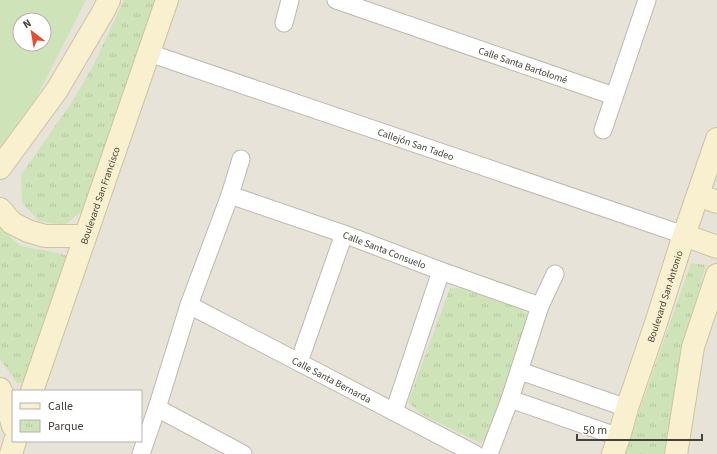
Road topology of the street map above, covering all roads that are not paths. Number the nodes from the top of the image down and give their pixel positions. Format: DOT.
graph roads {
  1 [pos="109,0"];
  2 [pos="167,0"];
  3 [pos="290,0"];
  4 [pos="336,0"];
  5 [pos="647,0"];
  6 [pos="284,24"];
  7 [pos="149,53"];
  8 [pos="614,96"];
  9 [pos="603,130"];
  10 [pos="717,139"];
  11 [pos="241,159"];
  12 [pos="0,168"];
  13 [pos="712,172"];
  14 [pos="230,195"];
  15 [pos="707,199"];
  16 [pos="0,208"];
  17 [pos="344,234"];
  18 [pos="684,235"];
  19 [pos="85,236"];
  20 [pos="717,247"];
  21 [pos="441,271"];
  22 [pos="555,274"];
  23 [pos="717,275"];
  24 [pos="189,305"];
  25 [pos="540,306"];
  26 [pos="299,362"];
  27 [pos="520,371"];
  28 [pos="0,389"];
  29 [pos="32,390"];
  30 [pos="510,399"];
  31 [pos="157,408"];
  32 [pos="627,408"];
  33 [pos="394,412"];
  34 [pos="12,422"];
  35 [pos="15,442"];
  36 [pos="616,445"];
  37 [pos="11,454"];
  38 [pos="141,454"];
  39 [pos="244,454"];
  40 [pos="475,454"];
  41 [pos="489,454"];
  42 [pos="676,454"];
  1 -- 12 [label="street"];
  2 -- 7 [label="street, Boulevard San Francisco"];
  3 -- 6 [label="street"];
  4 -- 8 [label="street, Calle Santa Bartolomé"];
  5 -- 8 [label="street"];
  7 -- 18 [label="street, Callejón San Tadeo"];
  7 -- 19 [label="street, Boulevard San Francisco"];
  8 -- 9 [label="street"];
  10 -- 13 [label="street, Boulevard San Antonio"];
  11 -- 14 [label="street"];
  13 -- 15 [label="street, Boulevard San Antonio"];
  14 -- 17 [label="street, Calle Santa Consuelo"];
  14 -- 24 [label="street"];
  15 -- 18 [label="street, Boulevard San Antonio"];
  16 -- 19 [label="street"];
  17 -- 21 [label="street, Calle Santa Consuelo"];
  17 -- 26 [label="street"];
  18 -- 20 [label="street"];
  18 -- 32 [label="street, Boulevard San Antonio"];
  19 -- 29 [label="street, Boulevard San Francisco"];
  21 -- 25 [label="street, Calle Santa Consuelo"];
  21 -- 33 [label="street"];
  22 -- 25 [label="street"];
  23 -- 42 [label="street"];
  24 -- 26 [label="street, Calle Santa Bernarda"];
  24 -- 31 [label="street"];
  25 -- 27 [label="street"];
  26 -- 33 [label="street, Calle Santa Bernarda"];
  27 -- 30 [label="street"];
  27 -- 32 [label="street"];
  28 -- 34 [label="street"];
  30 -- 36 [label="street"];
  30 -- 41 [label="street"];
  31 -- 38 [label="street"];
  31 -- 39 [label="street"];
  32 -- 36 [label="street, Boulevard San Antonio"];
  33 -- 40 [label="street, Calle Santa Bernarda"];
  35 -- 37 [label="street"];
}
